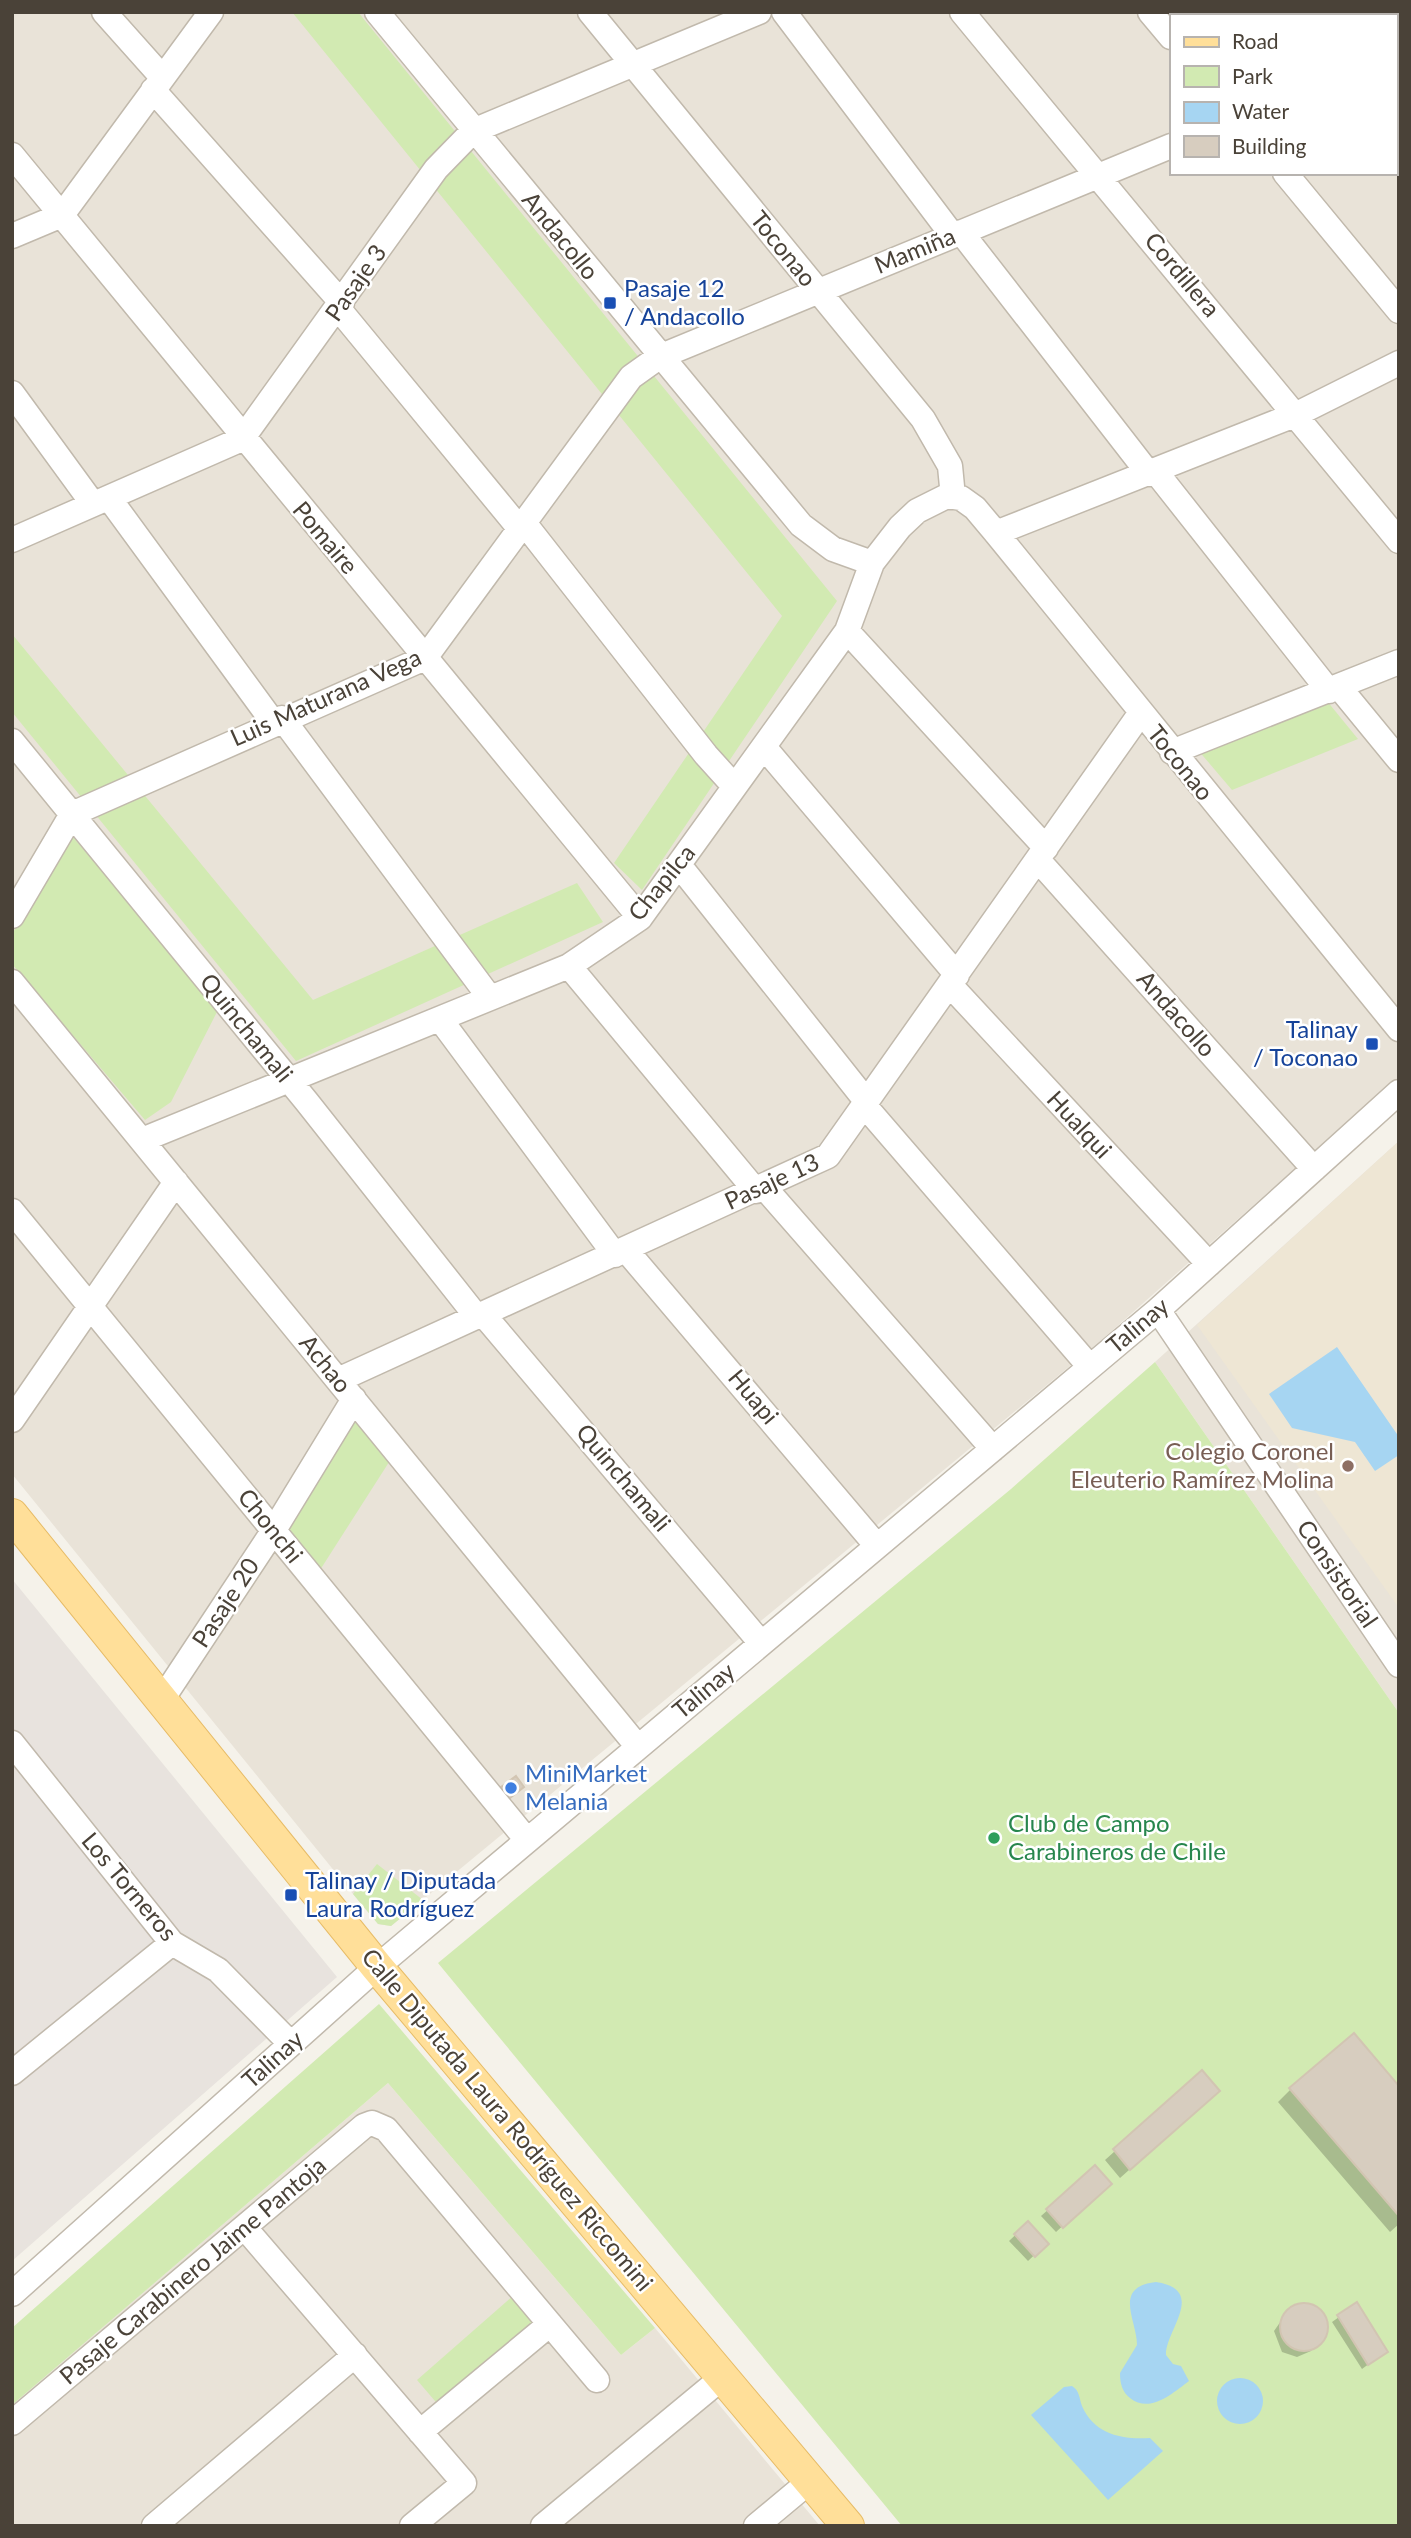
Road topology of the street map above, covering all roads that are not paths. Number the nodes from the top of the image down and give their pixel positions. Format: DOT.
graph roads {
  1 [pos="104,12"];
  2 [pos="211,12"];
  3 [pos="377,12"];
  4 [pos="590,12"];
  5 [pos="759,12"];
  6 [pos="784,12"];
  7 [pos="962,12"];
  8 [pos="1150,12"];
  9 [pos="1170,36"];
  10 [pos="634,65"];
  11 [pos="157,84"];
  12 [pos="473,131"];
  13 [pos="1170,146"];
  14 [pos="12,155"];
  15 [pos="1287,175"];
  16 [pos="1099,176"];
  17 [pos="62,215"];
  18 [pos="957,234"];
  19 [pos="12,236"];
  20 [pos="817,292"];
  21 [pos="340,305"];
  22 [pos="1399,311"];
  23 [pos="659,357"];
  24 [pos="1399,362"];
  25 [pos="12,393"];
  26 [pos="1297,414"];
  27 [pos="242,439"];
  28 [pos="1152,473"];
  29 [pos="957,497"];
  30 [pos="101,501"];
  31 [pos="522,527"];
  32 [pos="996,533"];
  33 [pos="12,540"];
  34 [pos="1399,541"];
  35 [pos="872,563"];
  36 [pos="848,631"];
  37 [pos="425,658"];
  38 [pos="1399,662"];
  39 [pos="1334,689"];
  40 [pos="1140,714"];
  41 [pos="277,720"];
  42 [pos="12,741"];
  43 [pos="764,747"];
  44 [pos="1172,752"];
  45 [pos="1399,760"];
  46 [pos="734,786"];
  47 [pos="72,814"];
  48 [pos="1042,854"];
  49 [pos="678,865"];
  50 [pos="12,916"];
  51 [pos="640,918"];
  52 [pos="569,966"];
  53 [pos="954,980"];
  54 [pos="12,982"];
  55 [pos="490,998"];
  56 [pos="440,1018"];
  57 [pos="1399,1030"];
  58 [pos="289,1080"];
  59 [pos="1399,1092"];
  60 [pos="866,1104"];
  61 [pos="142,1140"];
  62 [pos="1314,1169"];
  63 [pos="176,1182"];
  64 [pos="760,1189"];
  65 [pos="12,1211"];
  66 [pos="620,1252"];
  67 [pos="1209,1264"];
  68 [pos="89,1305"];
  69 [pos="1158,1310"];
  70 [pos="480,1316"];
  71 [pos="1090,1367"];
  72 [pos="346,1390"];
  73 [pos="12,1420"];
  74 [pos="993,1449"];
  75 [pos="12,1515"];
  76 [pos="274,1530"];
  77 [pos="877,1546"];
  78 [pos="761,1643"];
  79 [pos="1399,1665"];
  80 [pos="163,1698"];
  81 [pos="12,1743"];
  82 [pos="638,1747"];
  83 [pos="527,1840"];
  84 [pos="172,1943"];
  85 [pos="377,1967"];
  86 [pos="291,2044"];
  87 [pos="12,2073"];
  88 [pos="245,2228"];
  89 [pos="12,2294"];
  90 [pos="550,2324"];
  91 [pos="355,2355"];
  92 [pos="723,2377"];
  93 [pos="597,2380"];
  94 [pos="12,2423"];
  95 [pos="420,2432"];
  96 [pos="810,2481"];
  97 [pos="154,2526"];
  98 [pos="412,2526"];
  99 [pos="543,2526"];
  100 [pos="756,2526"];
  101 [pos="848,2526"];
  1 -- 11 [label="street"];
  2 -- 11 [label="street"];
  3 -- 12 [label="street, Andacollo"];
  4 -- 10 [label="street, Toconao"];
  5 -- 10 [label="street"];
  6 -- 18 [label="street"];
  7 -- 16 [label="street, Cordillera"];
  8 -- 9 [label="street"];
  10 -- 12 [label="street"];
  10 -- 20 [label="street, Toconao"];
  11 -- 17 [label="street"];
  11 -- 21 [label="street"];
  12 -- 21 [label="street, Pasaje 3"];
  12 -- 23 [label="street, Andacollo"];
  13 -- 16 [label="street, Mamiña"];
  14 -- 17 [label="street, Pomaire"];
  15 -- 22 [label="street"];
  16 -- 18 [label="street, Mamiña"];
  16 -- 26 [label="street, Cordillera"];
  17 -- 19 [label="street"];
  17 -- 27 [label="street, Pomaire"];
  18 -- 20 [label="street, Mamiña"];
  18 -- 28 [label="street"];
  20 -- 23 [label="street, Mamiña"];
  20 -- 29 [label="street, Toconao"];
  21 -- 27 [label="street, Pasaje 3"];
  21 -- 31 [label="street"];
  23 -- 31 [label="street, Luis Maturana Vega"];
  23 -- 35 [label="street, Andacollo"];
  24 -- 26 [label="street"];
  25 -- 30 [label="street"];
  26 -- 28 [label="street"];
  26 -- 34 [label="street, Cordillera"];
  27 -- 30 [label="street"];
  27 -- 37 [label="street, Pomaire"];
  28 -- 32 [label="street"];
  28 -- 39 [label="street"];
  29 -- 32 [label="street, Toconao"];
  29 -- 35 [label="street, Chapilca"];
  30 -- 33 [label="street"];
  30 -- 41 [label="street"];
  31 -- 37 [label="street, Luis Maturana Vega"];
  31 -- 46 [label="street"];
  32 -- 40 [label="street, Toconao"];
  35 -- 36 [label="street, Chapilca"];
  36 -- 43 [label="street, Chapilca"];
  36 -- 48 [label="street, Andacollo"];
  37 -- 41 [label="street, Luis Maturana Vega"];
  37 -- 51 [label="street, Pomaire"];
  38 -- 39 [label="street"];
  39 -- 44 [label="street"];
  39 -- 45 [label="street"];
  40 -- 44 [label="street, Toconao"];
  40 -- 48 [label="street, Pasaje 13"];
  41 -- 47 [label="street, Luis Maturana Vega"];
  41 -- 55 [label="street"];
  42 -- 47 [label="street, Quinchamali"];
  43 -- 46 [label="street, Chapilca"];
  43 -- 53 [label="street, Hualqui"];
  44 -- 57 [label="street, Toconao"];
  46 -- 49 [label="street, Chapilca"];
  47 -- 50 [label="street"];
  47 -- 58 [label="street, Quinchamali"];
  48 -- 53 [label="street, Pasaje 13"];
  48 -- 62 [label="street, Andacollo"];
  49 -- 51 [label="street, Chapilca"];
  49 -- 60 [label="street"];
  51 -- 52 [label="street, Chapilca"];
  52 -- 55 [label="street, Chapilca"];
  52 -- 64 [label="street"];
  53 -- 60 [label="street, Pasaje 13"];
  53 -- 67 [label="street, Hualqui"];
  54 -- 61 [label="street, Achao"];
  55 -- 56 [label="street, Chapilca"];
  56 -- 58 [label="street, Chapilca"];
  56 -- 66 [label="street, Huapi"];
  58 -- 61 [label="street, Chapilca"];
  58 -- 70 [label="street, Quinchamali"];
  59 -- 62 [label="street, Talinay"];
  60 -- 64 [label="street, Pasaje 13"];
  60 -- 71 [label="street"];
  61 -- 63 [label="street, Achao"];
  62 -- 67 [label="street, Talinay"];
  63 -- 68 [label="street"];
  63 -- 72 [label="street, Achao"];
  64 -- 66 [label="street, Pasaje 13"];
  64 -- 74 [label="street"];
  65 -- 68 [label="street, Chonchi"];
  66 -- 70 [label="street, Pasaje 13"];
  66 -- 77 [label="street, Huapi"];
  67 -- 69 [label="street, Talinay"];
  68 -- 73 [label="street"];
  68 -- 76 [label="street, Chonchi"];
  69 -- 71 [label="street, Talinay"];
  69 -- 79 [label="street, Consistorial"];
  70 -- 72 [label="street, Pasaje 13"];
  70 -- 78 [label="street, Quinchamali"];
  71 -- 74 [label="street, Talinay"];
  72 -- 76 [label="street, Pasaje 20"];
  72 -- 82 [label="street, Achao"];
  74 -- 77 [label="street, Talinay"];
  75 -- 80 [label="main road, Calle Diputada Laura Rodríguez Riccomini"];
  76 -- 80 [label="street, Pasaje 20"];
  76 -- 83 [label="street, Chonchi"];
  77 -- 78 [label="street, Talinay"];
  78 -- 82 [label="street, Talinay"];
  80 -- 85 [label="main road, Calle Diputada Laura Rodríguez Riccomini"];
  81 -- 84 [label="street, Los Torneros"];
  82 -- 83 [label="street, Talinay"];
  83 -- 85 [label="street, Talinay"];
  84 -- 86 [label="street, Los Torneros"];
  84 -- 87 [label="street"];
  85 -- 86 [label="street, Talinay"];
  85 -- 92 [label="main road, Calle Diputada Laura Rodríguez Riccomini"];
  86 -- 89 [label="street, Talinay"];
  88 -- 90 [label="street, Pasaje Carabinero Jaime Pantoja"];
  88 -- 91 [label="street"];
  88 -- 94 [label="street, Pasaje Carabinero Jaime Pantoja"];
  90 -- 93 [label="street"];
  90 -- 95 [label="street"];
  91 -- 95 [label="street"];
  91 -- 97 [label="street"];
  92 -- 96 [label="main road, Calle Diputada Laura Rodríguez Riccomini"];
  92 -- 99 [label="street"];
  95 -- 98 [label="street"];
  96 -- 100 [label="street"];
  96 -- 101 [label="main road, Calle Diputada Laura Rodríguez Riccomini"];
}
